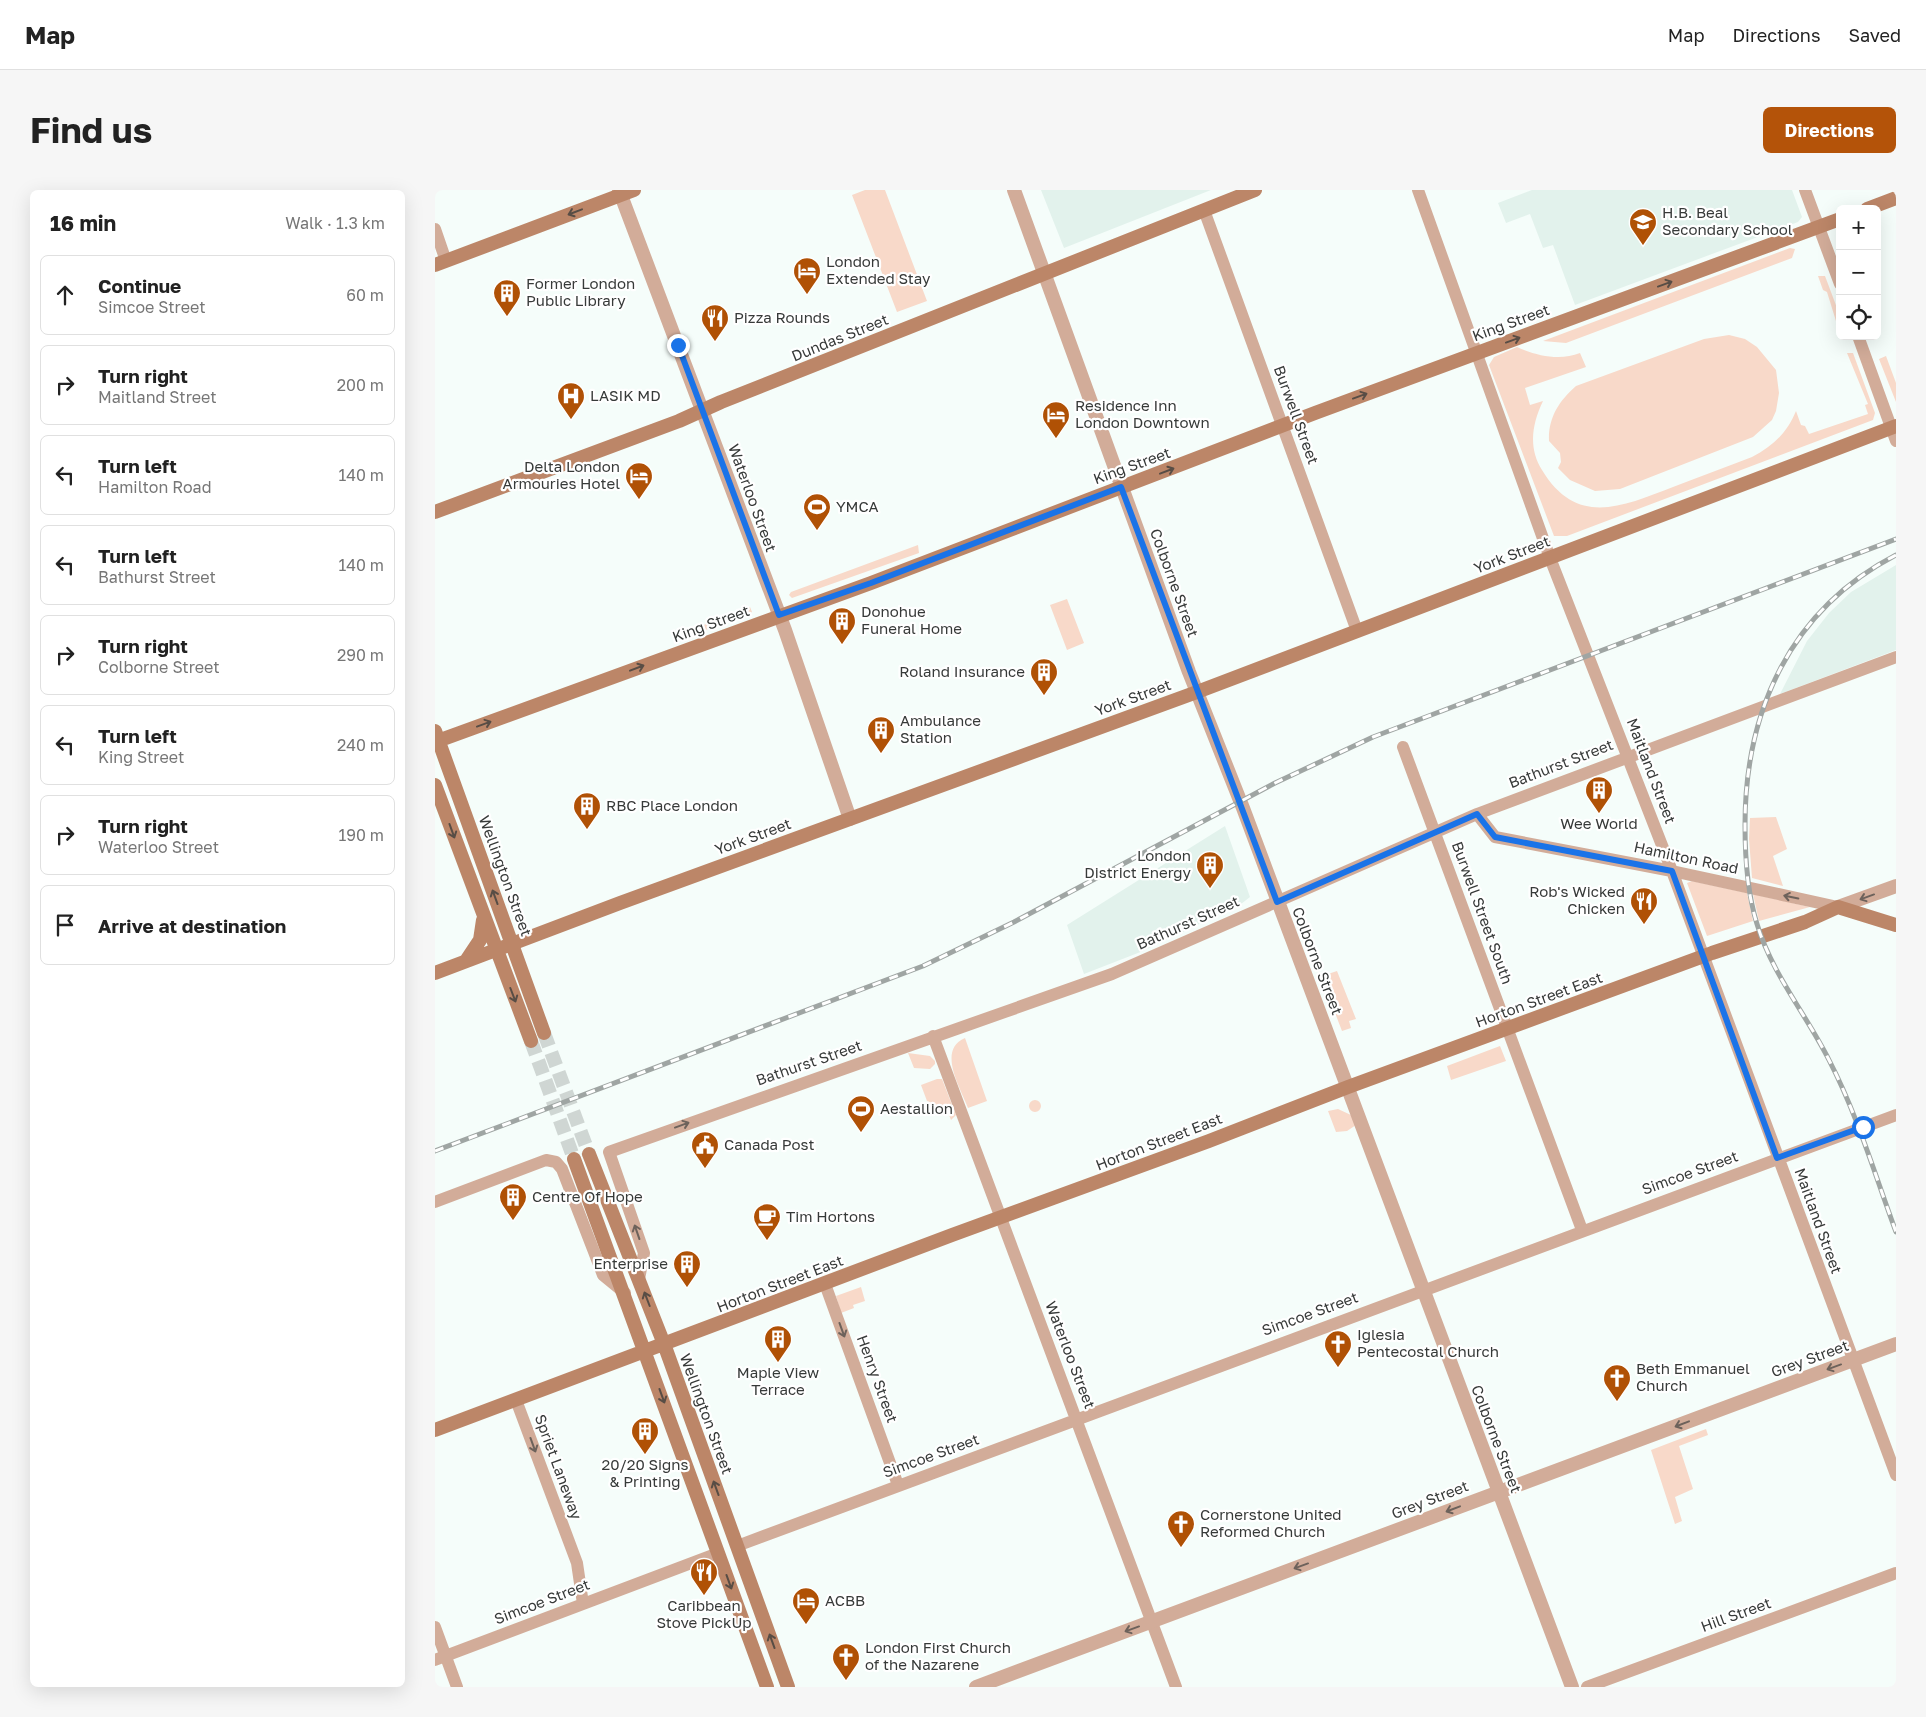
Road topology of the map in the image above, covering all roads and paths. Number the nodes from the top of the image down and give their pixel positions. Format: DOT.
graph roads {
  1 [pos="634,190"];
  2 [pos="1014,190"];
  3 [pos="1255,190"];
  4 [pos="1418,190"];
  5 [pos="1805,190"];
  6 [pos="620,192"];
  7 [pos="1896,198"];
  8 [pos="1878,205"];
  9 [pos="1204,210"];
  10 [pos="1836,221"];
  11 [pos="1819,227"];
  12 [pos="435,229"];
  13 [pos="441,263"];
  14 [pos="1045,272"];
  15 [pos="1836,273"];
  16 [pos="1860,340"];
  17 [pos="1477,353"];
  18 [pos="702,410"];
  19 [pos="1893,426"];
  20 [pos="1283,427"];
  21 [pos="1896,441"];
  22 [pos="1121,487"];
  23 [pos="435,512"];
  24 [pos="1550,558"];
  25 [pos="779,615"];
  26 [pos="1357,630"];
  27 [pos="1896,657"];
  28 [pos="1197,692"];
  29 [pos="436,738"];
  30 [pos="1403,747"];
  31 [pos="1628,756"];
  32 [pos="435,785"];
  33 [pos="1477,814"];
  34 [pos="850,819"];
  35 [pos="1435,832"];
  36 [pos="1672,871"];
  37 [pos="1896,886"];
  38 [pos="1277,902"];
  39 [pos="1838,907"];
  40 [pos="483,917"];
  41 [pos="1896,925"];
  42 [pos="511,943"];
  43 [pos="496,950"];
  44 [pos="1703,957"];
  45 [pos="466,961"];
  46 [pos="435,973"];
  47 [pos="1507,1029"];
  48 [pos="544,1033"];
  49 [pos="933,1036"];
  50 [pos="531,1040"];
  51 [pos="1348,1087"];
  52 [pos="1896,1115"];
  53 [pos="589,1154"];
  54 [pos="1777,1158"];
  55 [pos="575,1159"];
  56 [pos="435,1202"];
  57 [pos="1001,1218"];
  58 [pos="1582,1230"];
  59 [pos="639,1279"];
  60 [pos="825,1284"];
  61 [pos="1423,1290"];
  62 [pos="625,1293"];
  63 [pos="664,1344"];
  64 [pos="1896,1344"];
  65 [pos="646,1350"];
  66 [pos="1852,1360"];
  67 [pos="516,1400"];
  68 [pos="1077,1419"];
  69 [pos="435,1430"];
  70 [pos="1896,1476"];
  71 [pos="898,1485"];
  72 [pos="1499,1492"];
  73 [pos="737,1546"];
  74 [pos="718,1553"];
  75 [pos="1896,1573"];
  76 [pos="583,1604"];
  77 [pos="1152,1622"];
  78 [pos="435,1627"];
  79 [pos="441,1658"];
  80 [pos="457,1687"];
  81 [pos="767,1687"];
  82 [pos="788,1687"];
  83 [pos="976,1687"];
  84 [pos="1176,1687"];
  85 [pos="1572,1687"];
  86 [pos="1587,1687"];
  1 -- 6 [label="main road"];
  2 -- 14 [label="street, Colborne Street"];
  3 -- 9 [label="main road, Dundas Street"];
  4 -- 17 [label="street, Maitland Street"];
  5 -- 11 [label="street"];
  6 -- 13 [label="main road, one-way"];
  6 -- 18 [label="street, Waterloo Street"];
  7 -- 8 [label="main road"];
  9 -- 14 [label="main road, Dundas Street"];
  9 -- 20 [label="street, Burwell Street"];
  10 -- 11 [label="main road, King Street"];
  11 -- 15 [label="street"];
  17 -- 11 [label="main road, King Street, one-way"];
  12 -- 13 [label="street"];
  14 -- 18 [label="main road, Dundas Street"];
  14 -- 22 [label="street, Colborne Street"];
  16 -- 19 [label="street"];
  20 -- 17 [label="main road, King Street, one-way"];
  17 -- 24 [label="street, Maitland Street"];
  18 -- 23 [label="main road, Dundas Street"];
  18 -- 25 [label="street, Waterloo Street"];
  19 -- 21 [label="street"];
  19 -- 24 [label="main road, York Street"];
  22 -- 20 [label="main road, King Street, one-way"];
  20 -- 26 [label="street, Burwell Street"];
  22 -- 25 [label="main road, King Street"];
  22 -- 28 [label="street, Colborne Street"];
  24 -- 26 [label="main road, York Street"];
  24 -- 31 [label="street, Maitland Street"];
  29 -- 25 [label="main road, King Street, one-way"];
  25 -- 34 [label="street, Waterloo Street"];
  26 -- 28 [label="main road, York Street"];
  27 -- 31 [label="street, Bathurst Street"];
  28 -- 34 [label="main road, York Street"];
  28 -- 38 [label="street, Colborne Street"];
  42 -- 29 [label="main road, Wellington Street, one-way"];
  30 -- 35 [label="street, Burwell Street South"];
  31 -- 33 [label="street, Bathurst Street"];
  31 -- 36 [label="street, Maitland Street"];
  32 -- 40 [label="main road, one-way"];
  33 -- 35 [label="street, Bathurst Street"];
  33 -- 36 [label="street, Hamilton Road"];
  34 -- 42 [label="main road, York Street"];
  35 -- 38 [label="street, Bathurst Street"];
  35 -- 47 [label="street, Burwell Street South"];
  39 -- 36 [label="street, Hamilton Road, one-way"];
  36 -- 44 [label="street, Maitland Street"];
  37 -- 39 [label="street, Horton Street East, one-way"];
  38 -- 49 [label="street, Bathurst Street"];
  38 -- 51 [label="street, Colborne Street"];
  39 -- 41 [label="main road, Hamilton Road"];
  39 -- 44 [label="main road, Horton Street East"];
  40 -- 43 [label="main road"];
  40 -- 45 [label="main road"];
  42 -- 43 [label="main road, York Street"];
  42 -- 48 [label="main road, Wellington Street"];
  43 -- 45 [label="main road, York Street"];
  43 -- 50 [label="main road, one-way"];
  44 -- 47 [label="main road, Horton Street East"];
  44 -- 54 [label="street, Maitland Street"];
  45 -- 46 [label="main road, York Street"];
  47 -- 51 [label="main road, Horton Street East"];
  47 -- 58 [label="street, Burwell Street South"];
  49 -- 57 [label="street, Waterloo Street"];
  59 -- 49 [label="street, Bathurst Street, one-way"];
  51 -- 57 [label="main road, Horton Street East"];
  51 -- 61 [label="street, Colborne Street"];
  52 -- 54 [label="street, Simcoe Street"];
  53 -- 59 [label="main road, Wellington Street"];
  54 -- 58 [label="street, Simcoe Street"];
  54 -- 66 [label="street, Maitland Street"];
  55 -- 62 [label="main road"];
  56 -- 62 [label="street"];
  57 -- 60 [label="main road, Horton Street East"];
  57 -- 68 [label="street, Waterloo Street"];
  58 -- 61 [label="street, Simcoe Street"];
  63 -- 59 [label="main road, Wellington Street, one-way"];
  60 -- 63 [label="main road, Horton Street East"];
  60 -- 71 [label="street, Henry Street, one-way"];
  61 -- 68 [label="street, Simcoe Street"];
  61 -- 72 [label="street, Colborne Street"];
  62 -- 65 [label="main road"];
  63 -- 65 [label="main road, Horton Street East"];
  73 -- 63 [label="main road, Wellington Street, one-way"];
  64 -- 66 [label="street, Grey Street"];
  65 -- 67 [label="main road, Horton Street East"];
  65 -- 74 [label="main road, one-way"];
  66 -- 70 [label="street, Maitland Street"];
  66 -- 72 [label="street, Grey Street, one-way"];
  67 -- 69 [label="main road, Horton Street East"];
  67 -- 76 [label="street, Spriet Laneway, one-way"];
  68 -- 71 [label="street, Simcoe Street"];
  68 -- 77 [label="street, Waterloo Street"];
  71 -- 73 [label="street, Simcoe Street"];
  72 -- 77 [label="street, Grey Street, one-way"];
  72 -- 85 [label="street, Colborne Street"];
  82 -- 73 [label="main road, Wellington Street, one-way"];
  74 -- 76 [label="street, Simcoe Street"];
  74 -- 81 [label="main road, one-way"];
  75 -- 86 [label="street, Hill Street"];
  76 -- 79 [label="street, Simcoe Street"];
  77 -- 83 [label="street, Grey Street, one-way"];
  77 -- 84 [label="street, Waterloo Street"];
  78 -- 79 [label="street"];
  79 -- 80 [label="street"];
}
